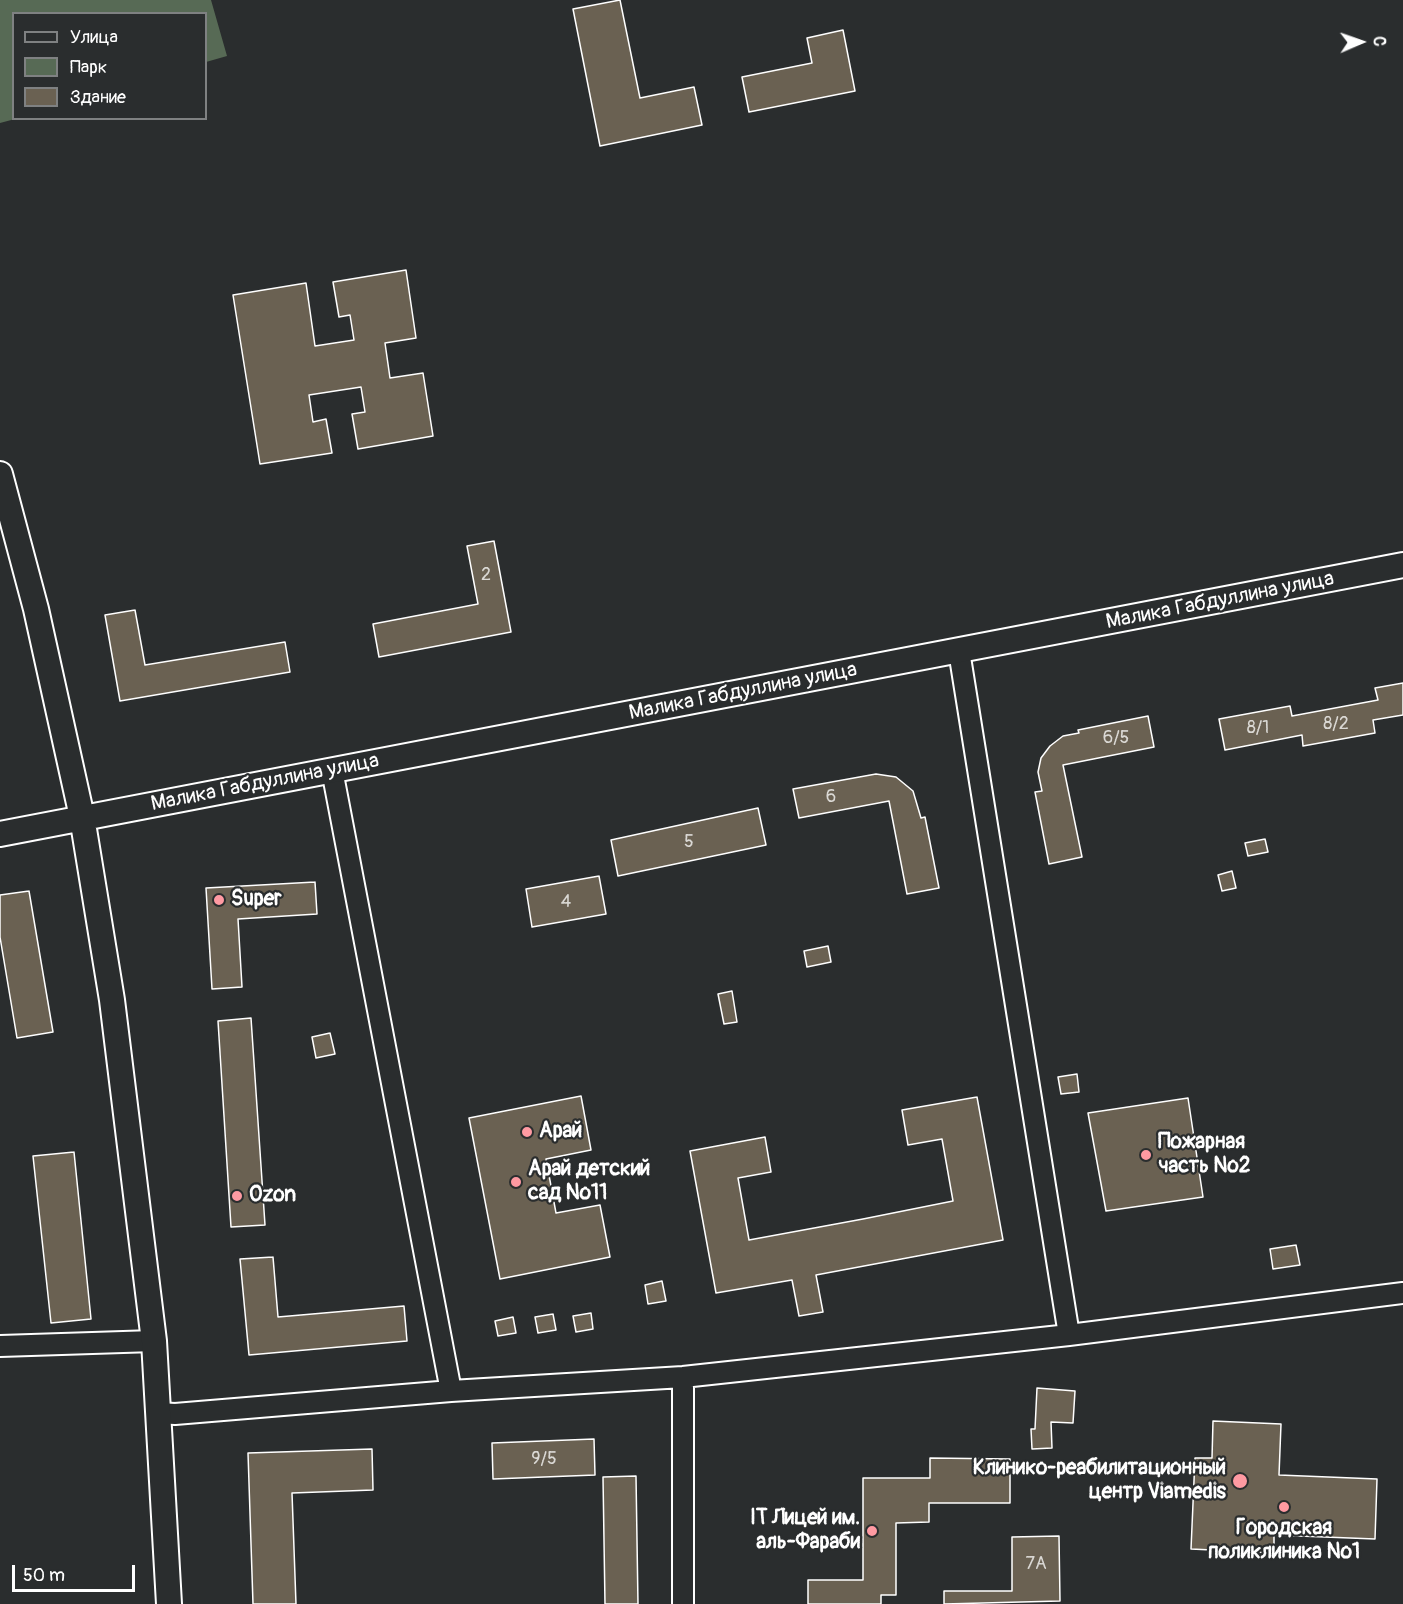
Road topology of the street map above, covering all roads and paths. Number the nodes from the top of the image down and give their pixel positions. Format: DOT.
graph roads {
  1 [pos="0,474"];
  2 [pos="1403,565"];
  3 [pos="959,651"];
  4 [pos="332,770"];
  5 [pos="82,817"];
  6 [pos="0,834"];
  7 [pos="1403,1293"];
  8 [pos="1069,1335"];
  9 [pos="154,1341"];
  10 [pos="0,1346"];
  11 [pos="683,1377"];
  12 [pos="451,1391"];
  13 [pos="158,1413"];
  14 [pos="169,1604"];
  15 [pos="683,1604"];
  1 -- 5 [label="street"];
  2 -- 3 [label="street, Малика Габдуллина улица"];
  3 -- 4 [label="street, Малика Габдуллина улица"];
  3 -- 8 [label="street"];
  4 -- 5 [label="street, Малика Габдуллина улица"];
  4 -- 12 [label="street"];
  5 -- 6 [label="street, Малика Габдуллина улица"];
  5 -- 9 [label="street"];
  7 -- 8 [label="street"];
  8 -- 11 [label="street"];
  9 -- 10 [label="street"];
  9 -- 13 [label="street"];
  11 -- 12 [label="street"];
  11 -- 15 [label="street"];
  12 -- 13 [label="street"];
  13 -- 14 [label="street"];
}
